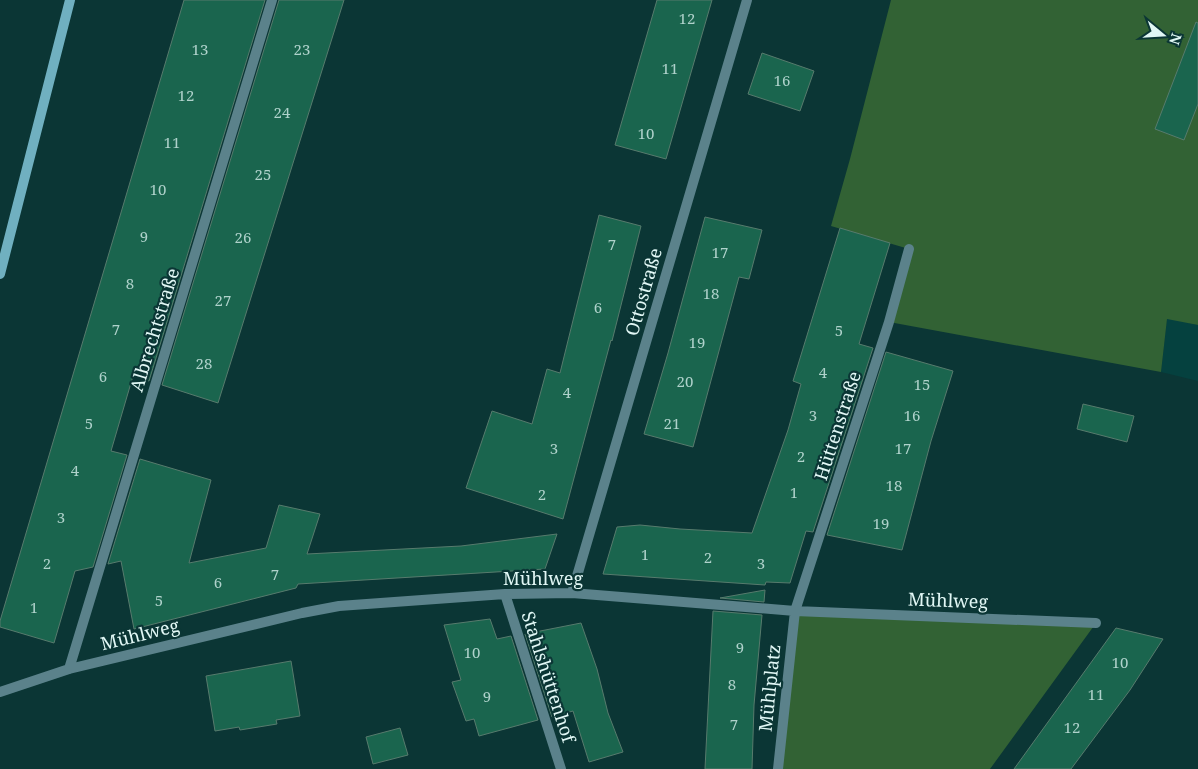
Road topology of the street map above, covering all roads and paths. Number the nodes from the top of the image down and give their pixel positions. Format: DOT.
graph roads {
  1 [pos="70,0"];
  2 [pos="272,0"];
  3 [pos="747,0"];
  4 [pos="909,249"];
  5 [pos="0,274"];
  6 [pos="572,593"];
  7 [pos="505,594"];
  8 [pos="795,611"];
  9 [pos="1096,624"];
  10 [pos="69,670"];
  11 [pos="0,692"];
  12 [pos="561,769"];
  13 [pos="778,769"];
  1 -- 5 [label="main road"];
  2 -- 10 [label="street, Albrechtstraße"];
  3 -- 6 [label="street, Ottostraße"];
  4 -- 8 [label="street, Hüttenstraße"];
  6 -- 7 [label="street, Mühlweg"];
  6 -- 8 [label="street, Mühlweg"];
  7 -- 10 [label="street, Mühlweg"];
  7 -- 12 [label="street, Stahlshüttenhof"];
  8 -- 9 [label="street, Mühlweg"];
  8 -- 13 [label="street, Mühlplatz"];
  10 -- 11 [label="street, Mühlweg"];
}
